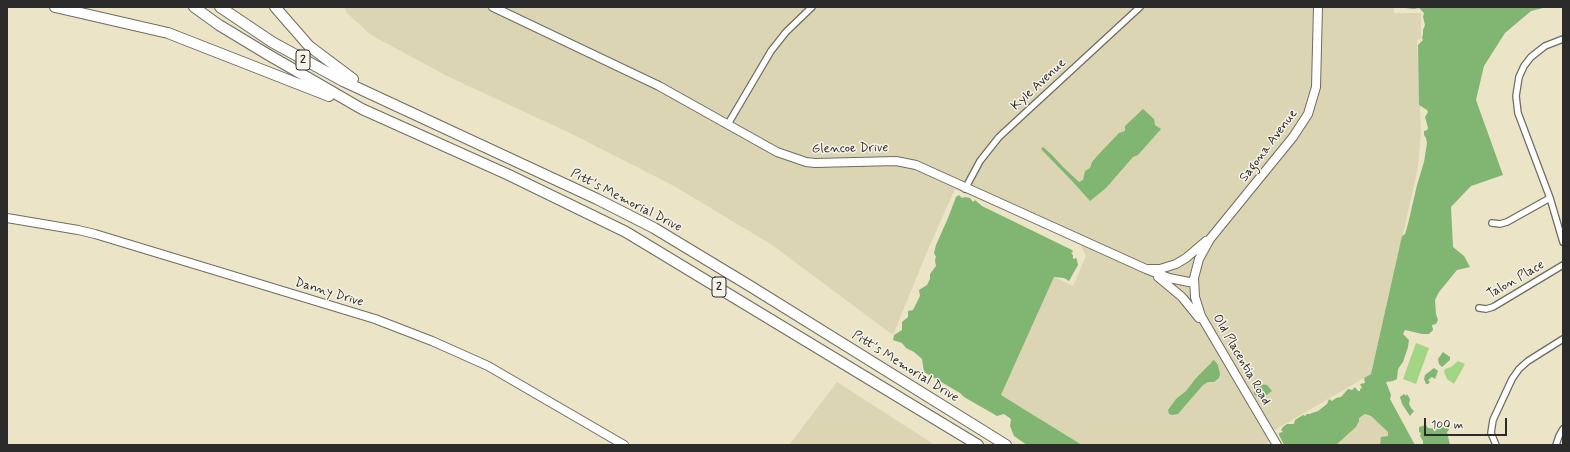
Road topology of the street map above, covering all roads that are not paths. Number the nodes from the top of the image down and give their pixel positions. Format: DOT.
graph roads {
  1 [pos="55,7"];
  2 [pos="194,7"];
  3 [pos="220,7"];
  4 [pos="275,7"];
  5 [pos="493,7"];
  6 [pos="812,7"];
  7 [pos="1140,7"];
  8 [pos="1318,7"];
  9 [pos="1563,39"];
  10 [pos="392,104"];
  11 [pos="362,109"];
  12 [pos="728,124"];
  13 [pos="965,188"];
  14 [pos="1550,198"];
  15 [pos="7,218"];
  16 [pos="1492,223"];
  17 [pos="1210,239"];
  18 [pos="1563,242"];
  19 [pos="1563,265"];
  20 [pos="1146,269"];
  21 [pos="1194,282"];
  22 [pos="1479,308"];
  23 [pos="1207,326"];
  24 [pos="1563,339"];
  25 [pos="1563,429"];
  26 [pos="624,445"];
  27 [pos="978,445"];
  28 [pos="1006,445"];
  29 [pos="1278,445"];
  30 [pos="1496,445"];
  31 [pos="1556,445"];
  1 -- 11 [label="highway"];
  2 -- 11 [label="highway, Pitt's Memorial Drive / 2"];
  3 -- 10 [label="highway, Pitt's Memorial Drive / 2"];
  4 -- 10 [label="highway"];
  5 -- 12 [label="street, Glencoe Drive"];
  6 -- 12 [label="street"];
  7 -- 13 [label="street, Kyle Avenue"];
  8 -- 17 [label="street, Sagona Avenue"];
  9 -- 14 [label="street"];
  10 -- 28 [label="highway, Pitt's Memorial Drive / 2"];
  11 -- 27 [label="highway, Pitt's Memorial Drive / 2"];
  12 -- 13 [label="street, Glencoe Drive"];
  13 -- 20 [label="street, Glencoe Drive"];
  14 -- 16 [label="street"];
  14 -- 18 [label="street"];
  15 -- 26 [label="street, Danny Drive"];
  17 -- 20 [label="street"];
  17 -- 21 [label="street, Sagona Avenue"];
  19 -- 22 [label="street, Talon Place"];
  20 -- 21 [label="street, Glencoe Drive"];
  20 -- 23 [label="street"];
  21 -- 23 [label="street, Old Placentia Road"];
  23 -- 29 [label="street, Old Placentia Road"];
  24 -- 30 [label="street"];
  25 -- 31 [label="street"];
}
